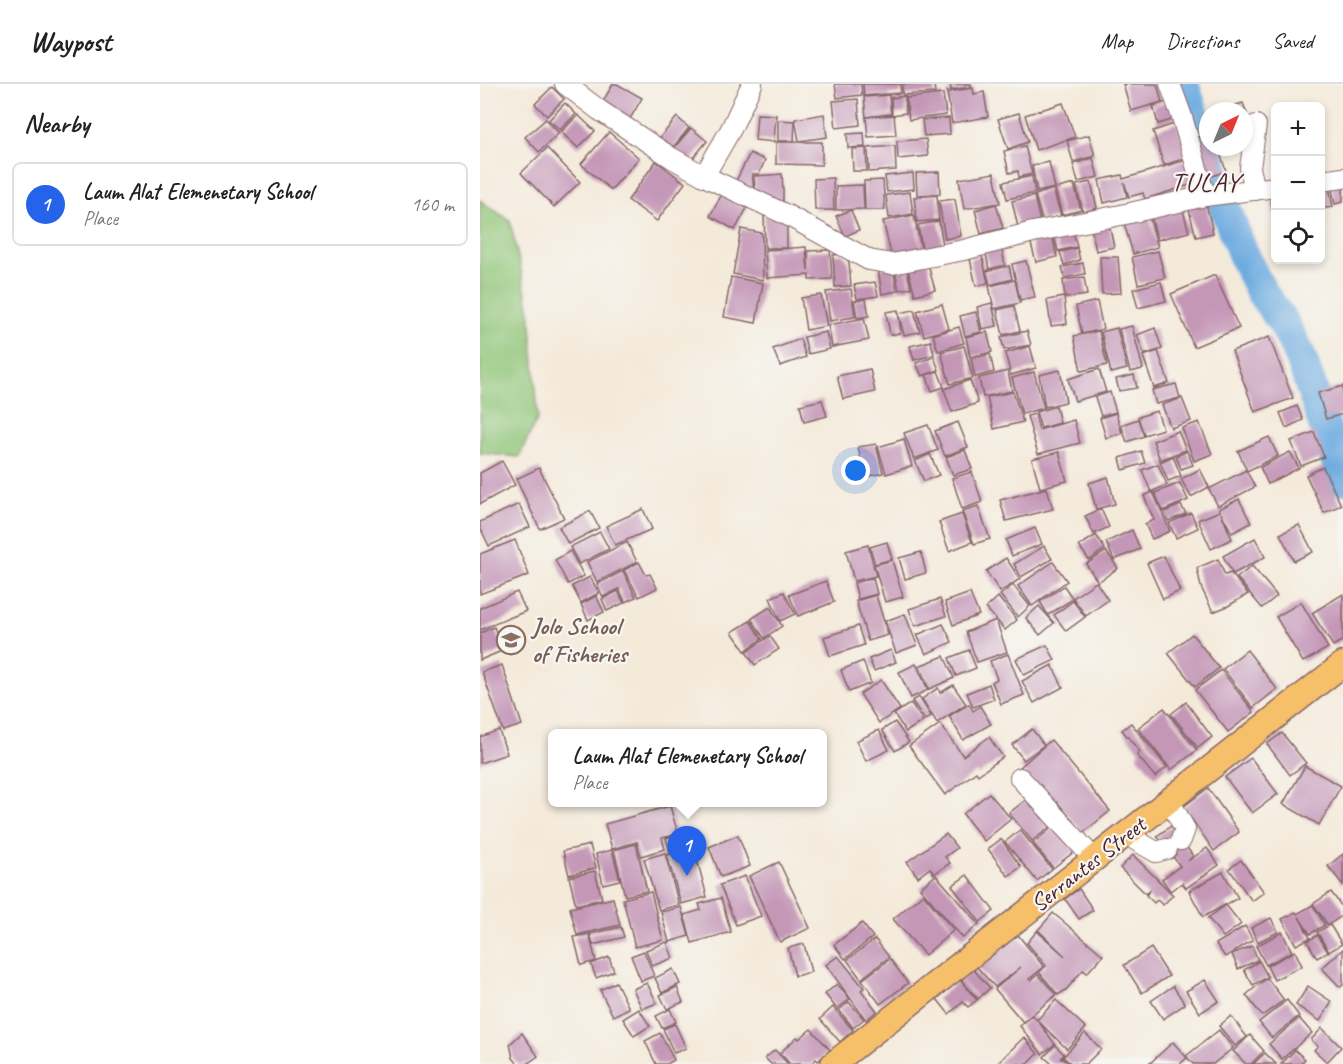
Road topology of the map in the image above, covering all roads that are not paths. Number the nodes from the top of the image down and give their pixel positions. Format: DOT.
graph roads {
  1 [pos="565,84"];
  2 [pos="752,84"];
  3 [pos="1170,84"];
  4 [pos="1256,125"];
  5 [pos="704,176"];
  6 [pos="1343,178"];
  7 [pos="1325,180"];
  8 [pos="1271,187"];
  9 [pos="1255,189"];
  10 [pos="1216,194"];
  11 [pos="1343,664"];
  12 [pos="1020,778"];
  13 [pos="1169,800"];
  14 [pos="1125,834"];
  15 [pos="1094,859"];
  16 [pos="833,1064"];
  1 -- 5 [label="street"];
  2 -- 5 [label="street"];
  3 -- 10 [label="street"];
  4 -- 9 [label="street"];
  5 -- 10 [label="street"];
  6 -- 7 [label="street"];
  8 -- 9 [label="street"];
  9 -- 10 [label="street"];
  11 -- 13 [label="main road, Serrantes Street"];
  12 -- 15 [label="street"];
  13 -- 14 [label="main road, Serrantes Street"];
  13 -- 14 [label="street"];
  14 -- 15 [label="main road, Serrantes Street"];
  15 -- 16 [label="main road, Serrantes Street"];
}
